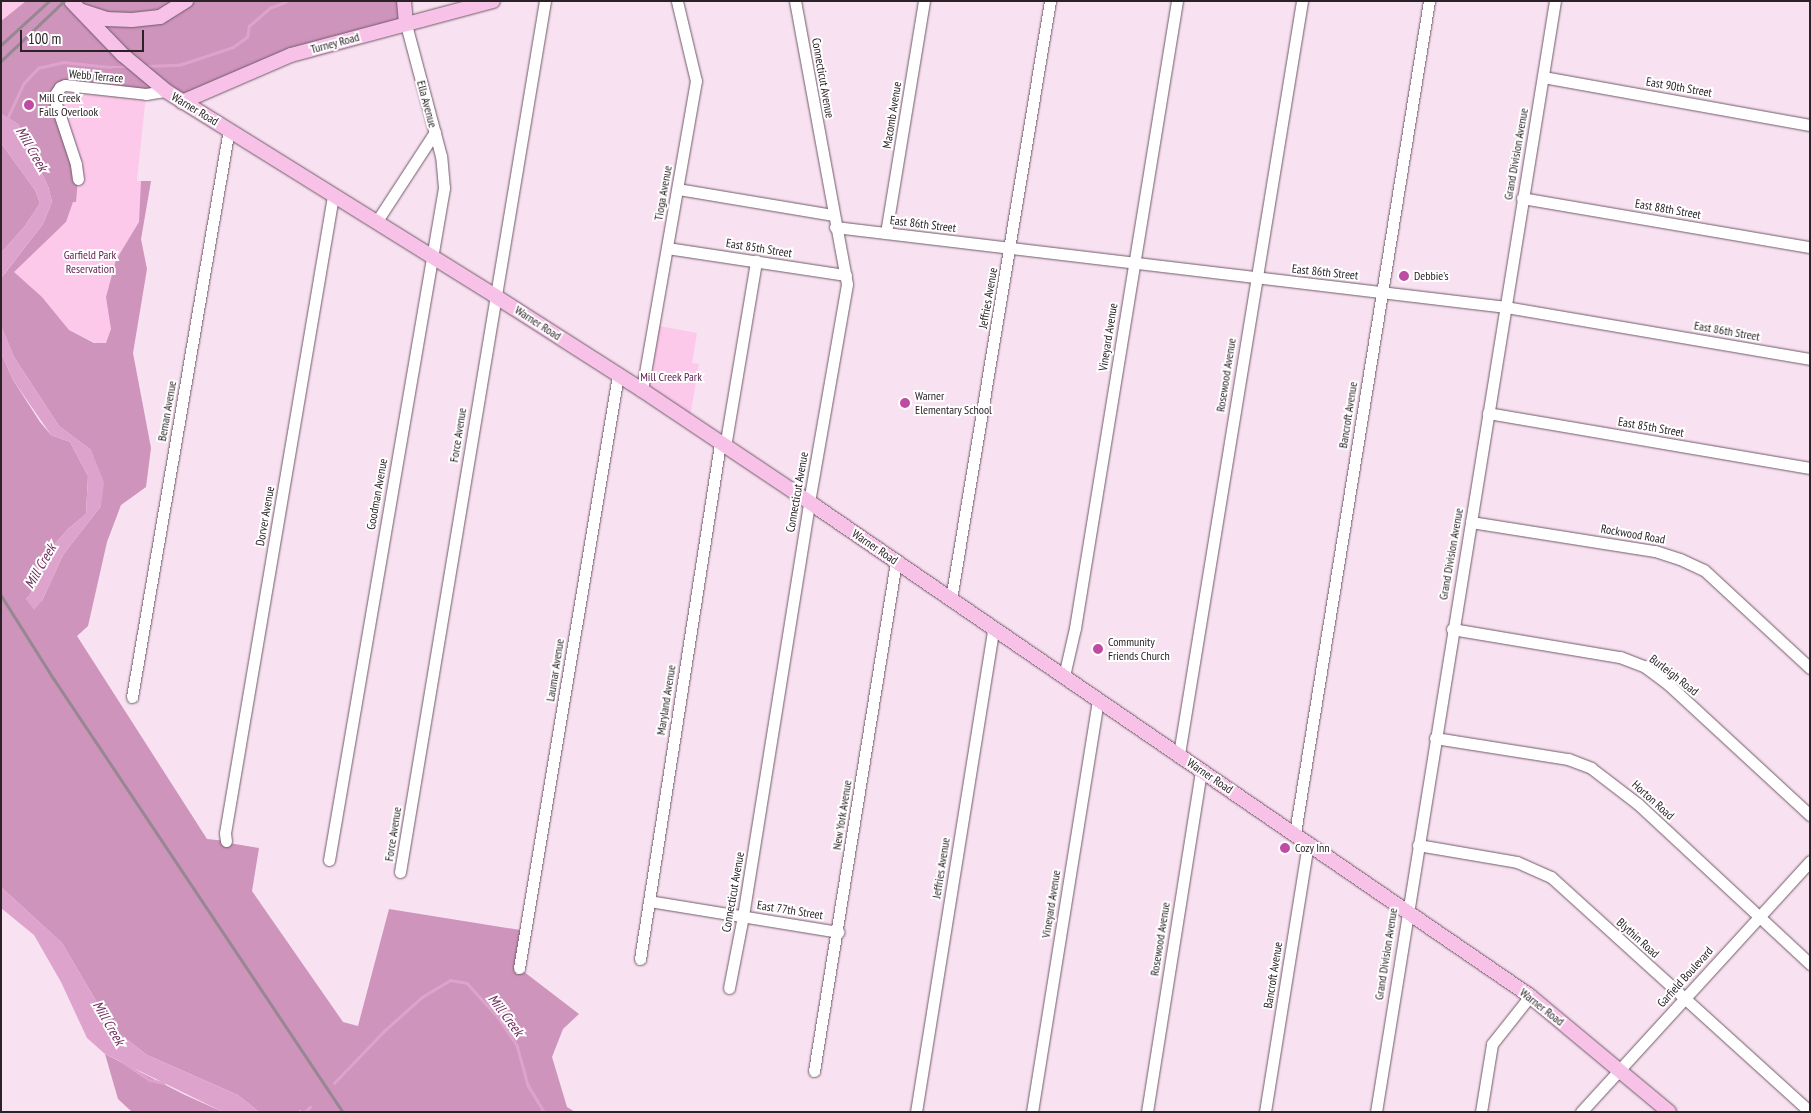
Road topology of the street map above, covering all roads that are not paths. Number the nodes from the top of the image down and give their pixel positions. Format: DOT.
graph roads {
  1 [pos="186,1"];
  2 [pos="404,1"];
  3 [pos="493,1"];
  4 [pos="545,1"];
  5 [pos="677,1"];
  6 [pos="795,1"];
  7 [pos="924,1"];
  8 [pos="1050,1"];
  9 [pos="1177,1"];
  10 [pos="1302,1"];
  11 [pos="1429,1"];
  12 [pos="1554,1"];
  13 [pos="76,6"];
  14 [pos="406,24"];
  15 [pos="1543,76"];
  16 [pos="166,92"];
  17 [pos="182,102"];
  18 [pos="1810,126"];
  19 [pos="229,129"];
  20 [pos="436,132"];
  21 [pos="78,178"];
  22 [pos="678,188"];
  23 [pos="333,196"];
  24 [pos="1522,198"];
  25 [pos="376,221"];
  26 [pos="834,221"];
  27 [pos="886,233"];
  28 [pos="667,248"];
  29 [pos="1010,248"];
  30 [pos="1810,248"];
  31 [pos="431,257"];
  32 [pos="756,261"];
  33 [pos="1134,263"];
  34 [pos="846,275"];
  35 [pos="1256,278"];
  36 [pos="1382,292"];
  37 [pos="495,296"];
  38 [pos="1506,307"];
  39 [pos="1810,359"];
  40 [pos="618,376"];
  41 [pos="642,390"];
  42 [pos="1488,413"];
  43 [pos="722,446"];
  44 [pos="1810,468"];
  45 [pos="809,502"];
  46 [pos="1471,522"];
  47 [pos="896,562"];
  48 [pos="951,599"];
  49 [pos="993,629"];
  50 [pos="1452,629"];
  51 [pos="1810,668"];
  52 [pos="1064,676"];
  53 [pos="132,697"];
  54 [pos="1098,700"];
  55 [pos="1435,738"];
  56 [pos="1179,754"];
  57 [pos="1201,770"];
  58 [pos="1810,815"];
  59 [pos="1295,833"];
  60 [pos="226,841"];
  61 [pos="1308,844"];
  62 [pos="1418,846"];
  63 [pos="329,860"];
  64 [pos="1810,861"];
  65 [pos="400,872"];
  66 [pos="649,901"];
  67 [pos="1407,911"];
  68 [pos="743,916"];
  69 [pos="1758,916"];
  70 [pos="838,932"];
  71 [pos="640,960"];
  72 [pos="1810,964"];
  73 [pos="519,968"];
  74 [pos="729,988"];
  75 [pos="1530,996"];
  76 [pos="1685,998"];
  77 [pos="1620,1069"];
  78 [pos="814,1071"];
  79 [pos="916,1112"];
  80 [pos="1032,1112"];
  81 [pos="1147,1112"];
  82 [pos="1265,1112"];
  83 [pos="1376,1112"];
  84 [pos="1481,1112"];
  85 [pos="1581,1112"];
  86 [pos="1669,1112"];
  87 [pos="1810,1112"];
  1 -- 13 [label="main road"];
  2 -- 14 [label="main road, Ella Avenue"];
  3 -- 14 [label="main road, Turney Road"];
  4 -- 37 [label="street, Force Avenue"];
  5 -- 22 [label="street, Tioga Avenue"];
  6 -- 26 [label="street, Connecticut Avenue"];
  7 -- 27 [label="street, Macomb Avenue"];
  8 -- 29 [label="street, Jeffries Avenue"];
  9 -- 33 [label="street, Vineyard Avenue"];
  10 -- 35 [label="street, Rosewood Avenue"];
  11 -- 36 [label="street, Bancroft Avenue"];
  12 -- 15 [label="street, Grand Division Avenue"];
  13 -- 16 [label="main road, Warner Road"];
  14 -- 17 [label="main road, Turney Road"];
  14 -- 20 [label="street, Ella Avenue"];
  15 -- 18 [label="street, East 90th Street"];
  15 -- 24 [label="street, Grand Division Avenue"];
  16 -- 17 [label="main road, Warner Road"];
  16 -- 21 [label="street, Webb Terrace"];
  17 -- 19 [label="main road, Warner Road"];
  19 -- 23 [label="main road, Warner Road"];
  19 -- 53 [label="street, Beman Avenue"];
  20 -- 25 [label="street, Ella Avenue"];
  20 -- 31 [label="street, Goodman Avenue"];
  22 -- 26 [label="street, East 86th Street"];
  22 -- 28 [label="street, Tioga Avenue"];
  23 -- 25 [label="main road, Warner Road"];
  23 -- 60 [label="street, Dorver Avenue"];
  24 -- 30 [label="street, East 88th Street"];
  24 -- 38 [label="street, Grand Division Avenue"];
  25 -- 31 [label="main road, Warner Road"];
  26 -- 27 [label="street, East 86th Street"];
  26 -- 34 [label="street, Connecticut Avenue"];
  27 -- 29 [label="street, East 86th Street"];
  28 -- 32 [label="street, East 85th Street"];
  28 -- 41 [label="street, Tioga Avenue"];
  29 -- 33 [label="street, East 86th Street"];
  29 -- 48 [label="street, Jeffries Avenue"];
  31 -- 37 [label="main road, Warner Road"];
  31 -- 63 [label="street, Goodman Avenue"];
  32 -- 34 [label="street, East 85th Street"];
  32 -- 43 [label="street, Maryland Avenue"];
  33 -- 35 [label="street, East 86th Street"];
  33 -- 52 [label="street, Vineyard Avenue"];
  34 -- 45 [label="street, Connecticut Avenue"];
  35 -- 36 [label="street, East 86th Street"];
  35 -- 56 [label="street, Rosewood Avenue"];
  36 -- 38 [label="street, East 86th Street"];
  36 -- 59 [label="street, Bancroft Avenue"];
  37 -- 40 [label="main road, Warner Road"];
  37 -- 65 [label="street, Force Avenue"];
  38 -- 39 [label="street, East 86th Street"];
  38 -- 42 [label="street, Grand Division Avenue"];
  40 -- 41 [label="main road, Warner Road"];
  40 -- 73 [label="street, Laumar Avenue"];
  41 -- 43 [label="main road, Warner Road"];
  42 -- 44 [label="street, East 85th Street"];
  42 -- 46 [label="street, Grand Division Avenue"];
  43 -- 45 [label="main road, Warner Road"];
  43 -- 66 [label="street, Maryland Avenue"];
  45 -- 47 [label="main road, Warner Road"];
  45 -- 68 [label="street, Connecticut Avenue"];
  46 -- 50 [label="street, Grand Division Avenue"];
  46 -- 51 [label="street, Rockwood Road"];
  47 -- 48 [label="main road, Warner Road"];
  47 -- 70 [label="street, New York Avenue"];
  48 -- 49 [label="main road, Warner Road"];
  49 -- 52 [label="main road, Warner Road"];
  49 -- 79 [label="street, Jeffries Avenue"];
  50 -- 55 [label="street, Grand Division Avenue"];
  50 -- 58 [label="street, Burleigh Road"];
  52 -- 54 [label="main road, Warner Road"];
  54 -- 56 [label="main road, Warner Road"];
  54 -- 80 [label="street, Vineyard Avenue"];
  55 -- 62 [label="street, Grand Division Avenue"];
  55 -- 69 [label="street, Horton Road"];
  56 -- 57 [label="main road, Warner Road"];
  57 -- 59 [label="main road, Warner Road"];
  57 -- 81 [label="street, Rosewood Avenue"];
  59 -- 61 [label="main road, Warner Road"];
  61 -- 67 [label="main road, Warner Road"];
  61 -- 82 [label="street, Bancroft Avenue"];
  62 -- 67 [label="street, Grand Division Avenue"];
  62 -- 76 [label="street, Blythin Road"];
  64 -- 69 [label="street, Garfield Boulevard"];
  66 -- 68 [label="street, East 77th Street"];
  66 -- 71 [label="street, Maryland Avenue"];
  67 -- 75 [label="main road, Warner Road"];
  67 -- 83 [label="street, Grand Division Avenue"];
  68 -- 70 [label="street, East 77th Street"];
  68 -- 74 [label="street, Connecticut Avenue"];
  69 -- 72 [label="street, Horton Road"];
  69 -- 76 [label="street, Garfield Boulevard"];
  70 -- 78 [label="street, New York Avenue"];
  75 -- 77 [label="main road, Warner Road"];
  75 -- 84 [label="street"];
  76 -- 77 [label="street, Garfield Boulevard"];
  76 -- 87 [label="street, Blythin Road"];
  77 -- 85 [label="street, Garfield Boulevard"];
  77 -- 86 [label="main road, Warner Road"];
}
